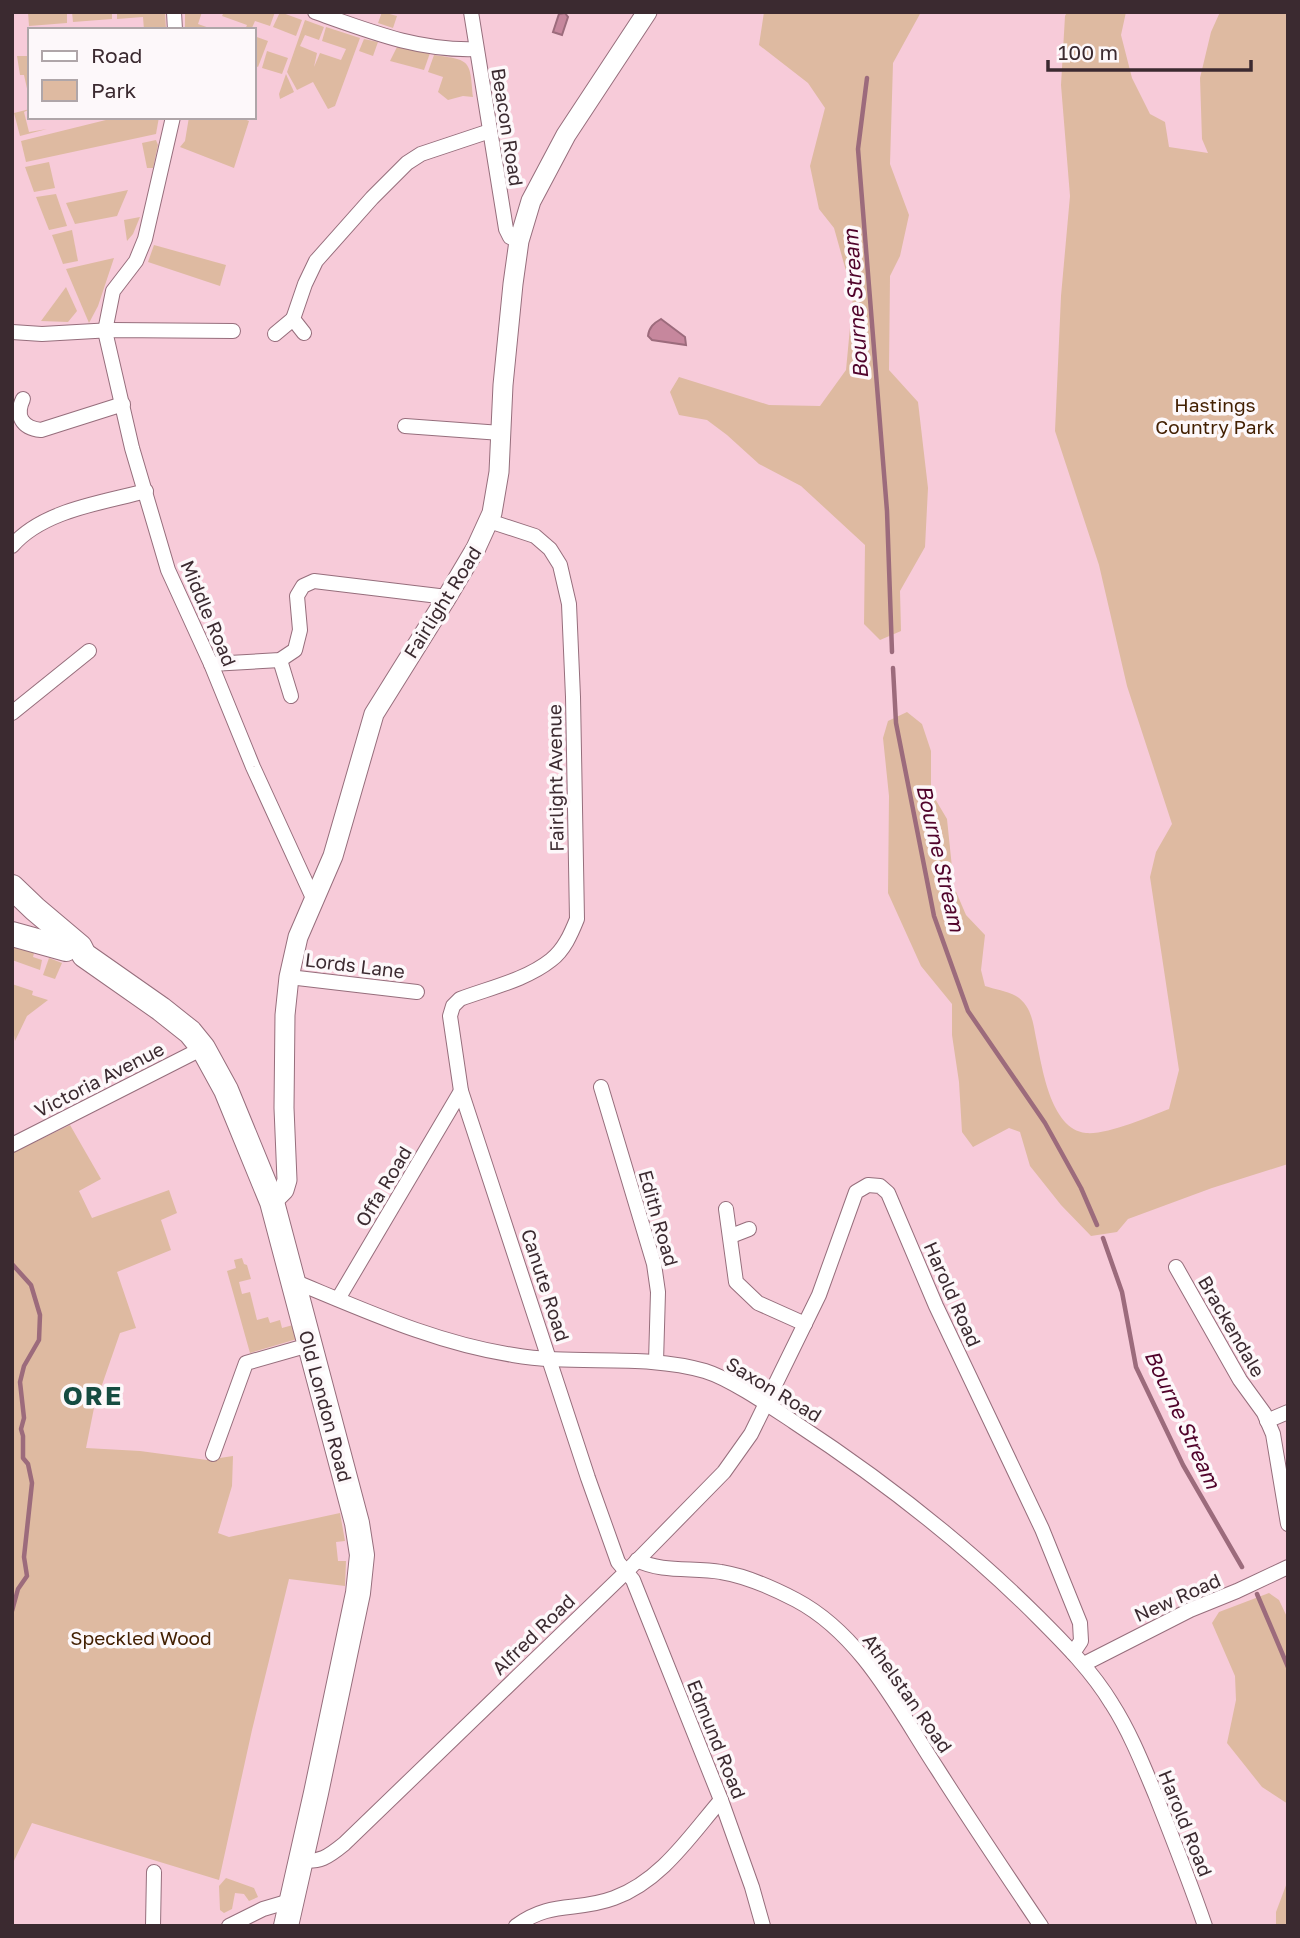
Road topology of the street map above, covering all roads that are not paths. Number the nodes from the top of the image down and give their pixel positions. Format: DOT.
graph roads {
  1 [pos="315,12"];
  2 [pos="471,12"];
  3 [pos="647,12"];
  4 [pos="476,49"];
  5 [pos="173,119"];
  6 [pos="489,131"];
  7 [pos="519,241"];
  8 [pos="293,319"];
  9 [pos="105,331"];
  10 [pos="233,331"];
  11 [pos="12,332"];
  12 [pos="304,333"];
  13 [pos="275,334"];
  14 [pos="23,399"];
  15 [pos="123,404"];
  16 [pos="405,426"];
  17 [pos="501,433"];
  18 [pos="146,491"];
  19 [pos="489,521"];
  20 [pos="12,547"];
  21 [pos="447,597"];
  22 [pos="89,651"];
  23 [pos="280,660"];
  24 [pos="211,664"];
  25 [pos="291,696"];
  26 [pos="12,713"];
  27 [pos="313,898"];
  28 [pos="16,901"];
  29 [pos="12,934"];
  30 [pos="75,952"];
  31 [pos="289,977"];
  32 [pos="417,992"];
  33 [pos="453,1006"];
  34 [pos="203,1048"];
  35 [pos="601,1087"];
  36 [pos="461,1091"];
  37 [pos="12,1145"];
  38 [pos="272,1202"];
  39 [pos="726,1209"];
  40 [pos="749,1229"];
  41 [pos="731,1236"];
  42 [pos="1176,1267"];
  43 [pos="291,1280"];
  44 [pos="338,1299"];
  45 [pos="805,1324"];
  46 [pos="310,1345"];
  47 [pos="550,1359"];
  48 [pos="656,1362"];
  49 [pos="766,1403"];
  50 [pos="1288,1412"];
  51 [pos="1267,1421"];
  52 [pos="213,1454"];
  53 [pos="1288,1524"];
  54 [pos="637,1560"];
  55 [pos="1288,1567"];
  56 [pos="626,1572"];
  57 [pos="1073,1653"];
  58 [pos="1084,1664"];
  59 [pos="721,1800"];
  60 [pos="299,1860"];
  61 [pos="154,1872"];
  62 [pos="288,1914"];
  63 [pos="153,1926"];
  64 [pos="229,1926"];
  65 [pos="516,1926"];
  66 [pos="763,1926"];
  67 [pos="1041,1926"];
  68 [pos="1205,1926"];
  1 -- 4 [label="street"];
  2 -- 4 [label="street, Beacon Road"];
  3 -- 7 [label="street, Fairlight Road"];
  4 -- 6 [label="street, Beacon Road"];
  5 -- 9 [label="street"];
  6 -- 7 [label="street, Beacon Road"];
  6 -- 8 [label="street"];
  7 -- 17 [label="street, Fairlight Road"];
  8 -- 12 [label="street"];
  8 -- 13 [label="street"];
  9 -- 10 [label="street"];
  9 -- 11 [label="street"];
  9 -- 15 [label="street, Middle Road"];
  14 -- 15 [label="street"];
  15 -- 18 [label="street, Middle Road"];
  16 -- 17 [label="street"];
  17 -- 19 [label="street, Fairlight Road"];
  18 -- 20 [label="street"];
  18 -- 24 [label="street, Middle Road"];
  19 -- 21 [label="street, Fairlight Road"];
  19 -- 33 [label="street, Fairlight Avenue"];
  21 -- 23 [label="street"];
  21 -- 27 [label="street, Fairlight Road"];
  22 -- 26 [label="street"];
  23 -- 24 [label="street"];
  23 -- 25 [label="street"];
  24 -- 27 [label="street, Middle Road"];
  27 -- 31 [label="street, Fairlight Road"];
  28 -- 30 [label="highway, Old London Road"];
  29 -- 30 [label="highway"];
  30 -- 34 [label="highway, Old London Road"];
  31 -- 32 [label="street, Lords Lane"];
  31 -- 38 [label="street, Fairlight Road"];
  33 -- 36 [label="street, Canute Road"];
  34 -- 37 [label="street, Victoria Avenue"];
  34 -- 38 [label="highway, Old London Road"];
  35 -- 48 [label="street, Edith Road"];
  36 -- 44 [label="street, Offa Road"];
  36 -- 47 [label="street, Canute Road"];
  38 -- 43 [label="highway, Old London Road"];
  39 -- 41 [label="street"];
  40 -- 41 [label="street"];
  41 -- 45 [label="street"];
  42 -- 51 [label="street, Brackendale"];
  43 -- 44 [label="street, Saxon Road"];
  43 -- 46 [label="highway, Old London Road"];
  44 -- 47 [label="street, Saxon Road"];
  45 -- 49 [label="street, Harold Road"];
  45 -- 57 [label="street, Harold Road"];
  46 -- 52 [label="street"];
  46 -- 60 [label="highway, Old London Road"];
  47 -- 48 [label="street, Saxon Road"];
  47 -- 56 [label="street, Canute Road"];
  48 -- 49 [label="street, Saxon Road"];
  49 -- 54 [label="street, Alfred Road"];
  49 -- 57 [label="street, Saxon Road"];
  50 -- 51 [label="street"];
  51 -- 53 [label="street, Brackendale"];
  54 -- 56 [label="street, Alfred Road"];
  54 -- 67 [label="street, Athelstan Road"];
  55 -- 58 [label="street, New Road"];
  56 -- 59 [label="street, Edmund Road"];
  56 -- 60 [label="street, Alfred Road"];
  57 -- 58 [label="street, Saxon Road"];
  58 -- 68 [label="street, Harold Road"];
  59 -- 65 [label="street"];
  59 -- 66 [label="street, Edmund Road"];
  60 -- 62 [label="highway, Old London Road"];
  61 -- 63 [label="street"];
  62 -- 64 [label="street"];
}
